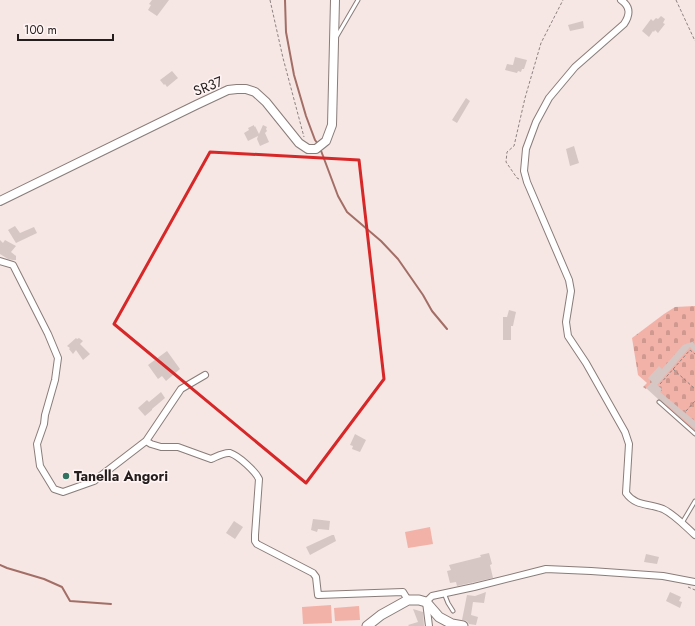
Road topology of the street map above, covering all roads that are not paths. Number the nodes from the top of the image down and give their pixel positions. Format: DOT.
graph roads {
  1 [pos="335,0"];
  2 [pos="358,0"];
  3 [pos="621,0"];
  4 [pos="334,41"];
  5 [pos="0,201"];
  6 [pos="0,261"];
  7 [pos="205,376"];
  8 [pos="659,402"];
  9 [pos="695,434"];
  10 [pos="146,441"];
  11 [pos="695,501"];
  12 [pos="682,522"];
  13 [pos="695,535"];
  14 [pos="695,582"];
  15 [pos="444,593"];
  16 [pos="408,600"];
  17 [pos="426,602"];
  18 [pos="453,611"];
  19 [pos="366,626"];
  20 [pos="429,626"];
  21 [pos="463,626"];
  1 -- 4 [label="street"];
  2 -- 4 [label="lane"];
  3 -- 12 [label="street"];
  4 -- 5 [label="street, SR37"];
  6 -- 10 [label="street"];
  7 -- 10 [label="street"];
  8 -- 9 [label="lane"];
  10 -- 16 [label="street"];
  11 -- 12 [label="lane"];
  12 -- 13 [label="street"];
  14 -- 15 [label="street"];
  15 -- 17 [label="street"];
  15 -- 18 [label="lane"];
  16 -- 17 [label="main road"];
  16 -- 19 [label="main road"];
  17 -- 20 [label="street"];
  17 -- 21 [label="main road"];
}
